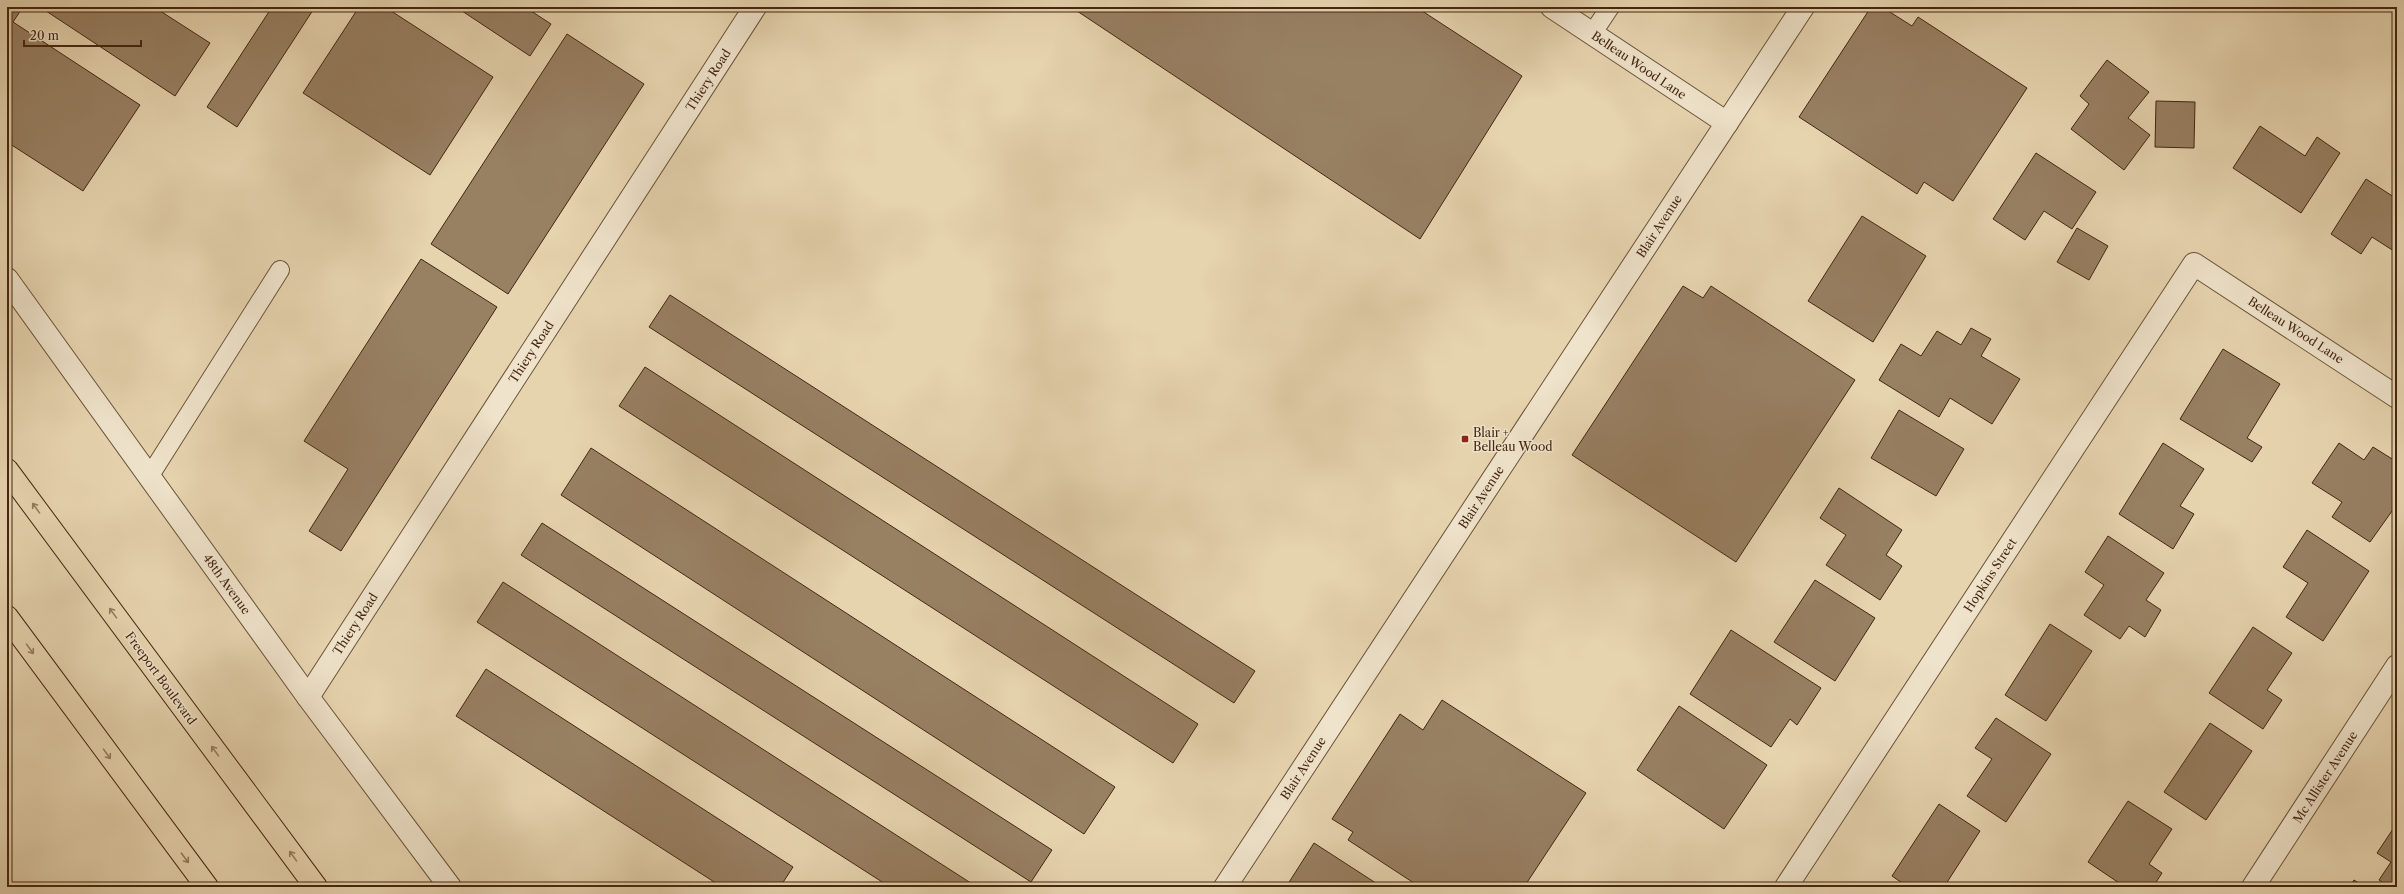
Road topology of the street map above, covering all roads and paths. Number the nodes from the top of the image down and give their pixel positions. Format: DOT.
graph roads {
  1 [pos="755,7"];
  2 [pos="1552,7"];
  3 [pos="1610,7"];
  4 [pos="1803,7"];
  5 [pos="1592,34"];
  6 [pos="1727,123"];
  7 [pos="2194,264"];
  8 [pos="280,270"];
  9 [pos="7,279"];
  10 [pos="2397,397"];
  11 [pos="7,470"];
  12 [pos="149,477"];
  13 [pos="7,617"];
  14 [pos="2397,666"];
  15 [pos="308,697"];
  16 [pos="207,887"];
  17 [pos="316,887"];
  18 [pos="450,887"];
  19 [pos="1225,887"];
  20 [pos="1786,887"];
  21 [pos="2253,887"];
  1 -- 15 [label="street, Thiery Road"];
  2 -- 5 [label="street, Belleau Wood Lane"];
  3 -- 5 [label="lane"];
  4 -- 6 [label="street, Blair Avenue"];
  5 -- 6 [label="street, Belleau Wood Lane"];
  6 -- 19 [label="street, Blair Avenue"];
  7 -- 10 [label="street, Belleau Wood Lane"];
  7 -- 20 [label="street, Hopkins Street"];
  8 -- 12 [label="lane"];
  9 -- 12 [label="street, 48th Avenue"];
  17 -- 11 [label="main road, Freeport Boulevard, one-way"];
  12 -- 15 [label="street, 48th Avenue"];
  13 -- 16 [label="main road, one-way"];
  14 -- 21 [label="street, Mc Allister Avenue"];
  15 -- 18 [label="street, 48th Avenue"];
}
